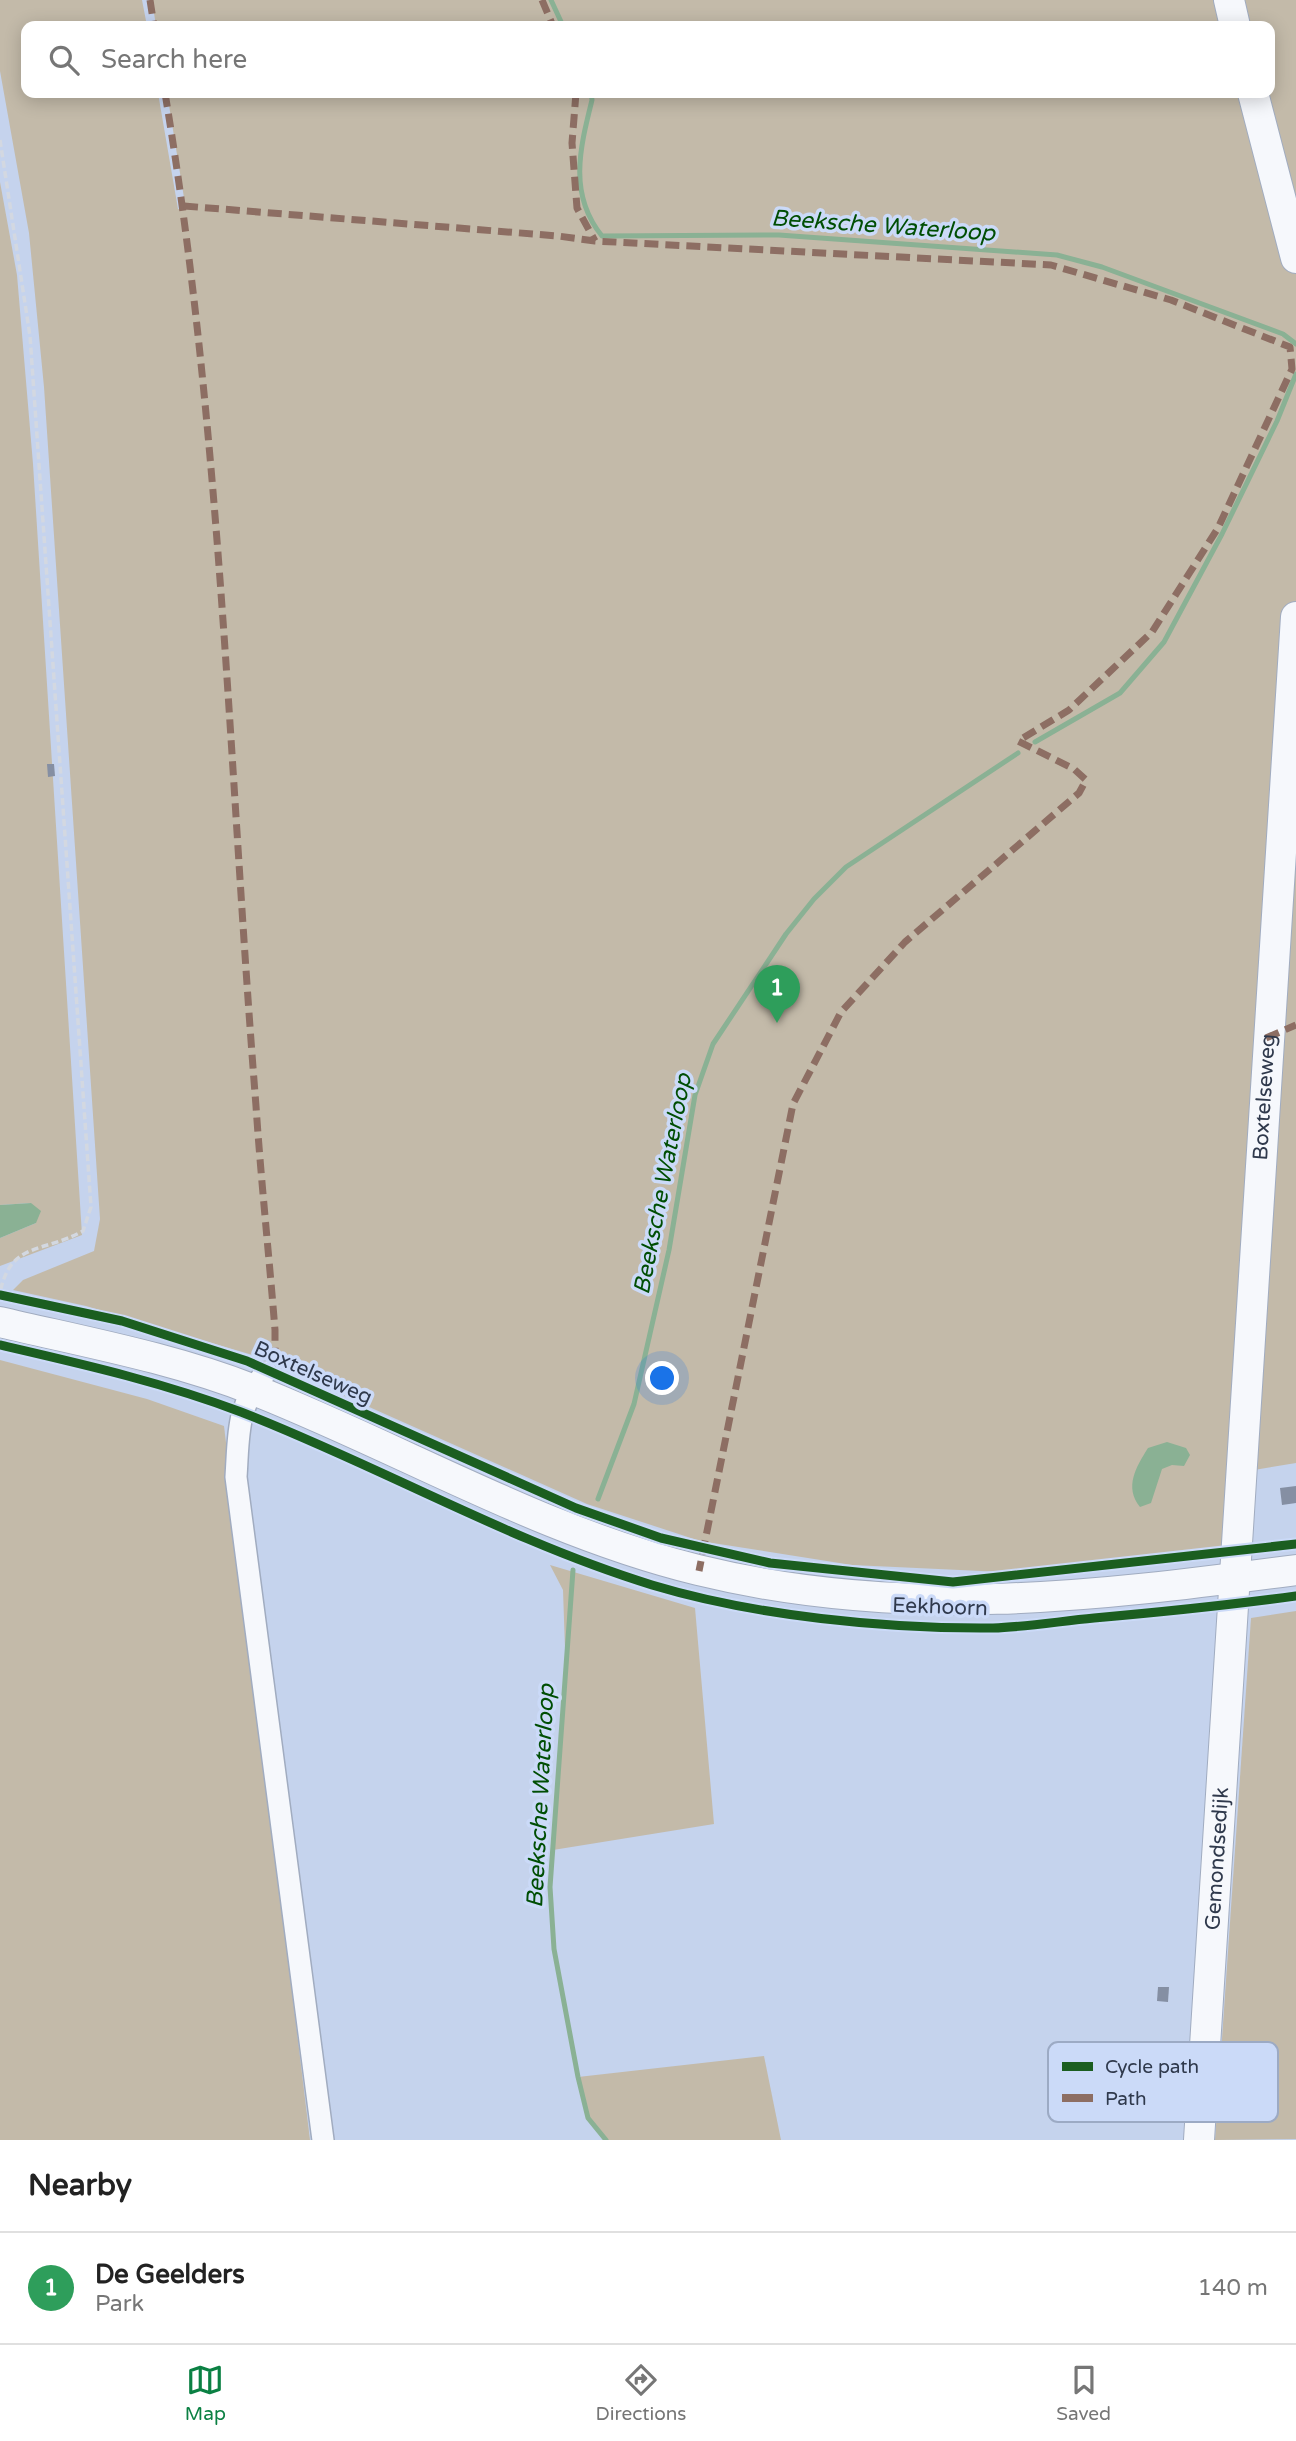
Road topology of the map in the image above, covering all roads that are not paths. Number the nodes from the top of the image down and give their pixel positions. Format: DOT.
graph roads {
  1 [pos="1229,0"];
  2 [pos="1235,21"];
  3 [pos="1254,98"];
  4 [pos="1296,258"];
  5 [pos="1296,617"];
  6 [pos="7,1310"];
  7 [pos="259,1380"];
  8 [pos="597,1540"];
  9 [pos="1296,1570"];
  10 [pos="1237,1578"];
  11 [pos="1206,2042"];
  12 [pos="1200,2122"];
  13 [pos="323,2140"];
  14 [pos="1199,2140"];
  1 -- 2 [label="street"];
  3 -- 4 [label="street"];
  5 -- 10 [label="street, Boxtelseweg"];
  6 -- 7 [label="street, Boxtelseweg"];
  7 -- 8 [label="street, Boxtelseweg"];
  7 -- 13 [label="street"];
  8 -- 10 [label="street, Eekhoorn"];
  9 -- 10 [label="street, Eekhoorn"];
  10 -- 11 [label="street, Gemondsedijk"];
  12 -- 14 [label="street, Gemondsedijk"];
}
